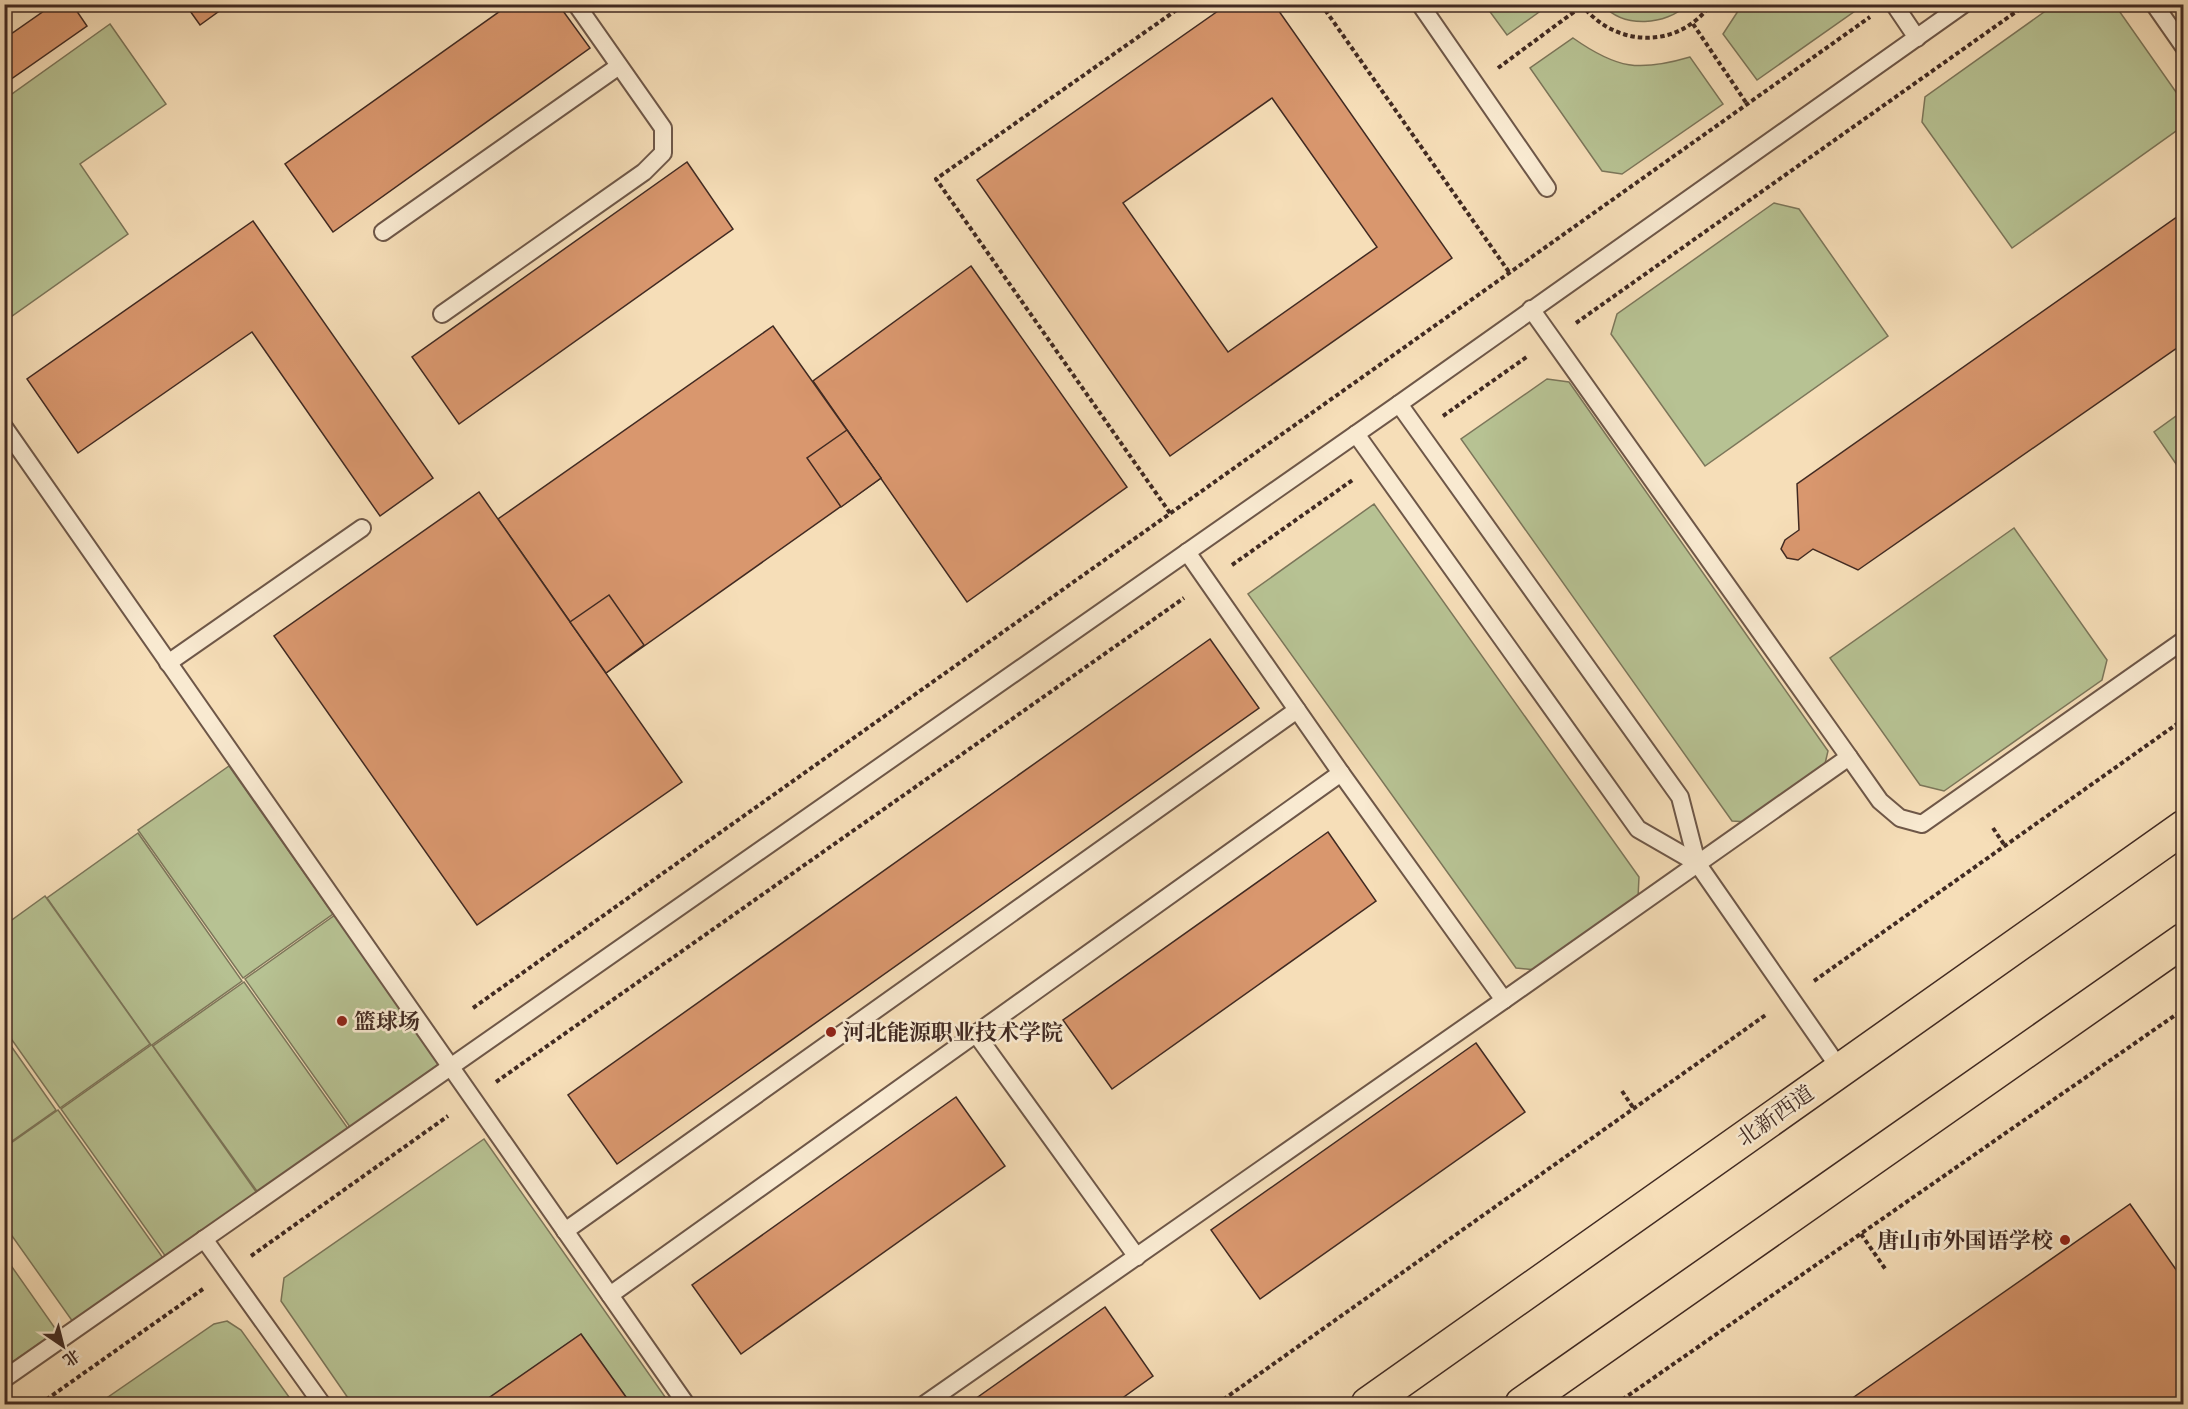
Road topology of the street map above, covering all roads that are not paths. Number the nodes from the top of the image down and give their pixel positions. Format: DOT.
graph roads {
  1 [pos="576,4"];
  2 [pos="1420,4"];
  3 [pos="1964,4"];
  4 [pos="2154,4"];
  5 [pos="1886,8"];
  6 [pos="1917,38"];
  7 [pos="2184,47"];
  8 [pos="619,66"];
  9 [pos="1547,188"];
  10 [pos="383,232"];
  11 [pos="1531,309"];
  12 [pos="442,314"];
  13 [pos="1399,404"];
  14 [pos="4,427"];
  15 [pos="1356,434"];
  16 [pos="362,528"];
  17 [pos="1187,552"];
  18 [pos="2184,640"];
  19 [pos="168,663"];
  20 [pos="1297,710"];
  21 [pos="1849,757"];
  22 [pos="1341,773"];
  23 [pos="2184,826"];
  24 [pos="1696,863"];
  25 [pos="2184,940"];
  26 [pos="1504,1000"];
  27 [pos="976,1034"];
  28 [pos="450,1066"];
  29 [pos="1840,1069"];
  30 [pos="565,1232"];
  31 [pos="204,1239"];
  32 [pos="1137,1257"];
  33 [pos="610,1295"];
  34 [pos="4,1379"];
  35 [pos="322,1404"];
  36 [pos="686,1404"];
  37 [pos="926,1404"];
  38 [pos="1368,1404"];
  39 [pos="1522,1404"];
  1 -- 8 [label="lane"];
  2 -- 9 [label="lane"];
  3 -- 6 [label="lane"];
  4 -- 7 [label="lane"];
  5 -- 6 [label="lane"];
  6 -- 11 [label="lane"];
  8 -- 10 [label="lane"];
  8 -- 12 [label="lane"];
  11 -- 13 [label="lane"];
  11 -- 21 [label="lane"];
  13 -- 15 [label="lane"];
  13 -- 24 [label="lane"];
  14 -- 19 [label="lane"];
  15 -- 17 [label="lane"];
  15 -- 24 [label="lane"];
  16 -- 19 [label="lane"];
  17 -- 20 [label="lane"];
  17 -- 28 [label="lane"];
  18 -- 21 [label="lane"];
  19 -- 28 [label="lane"];
  20 -- 22 [label="lane"];
  20 -- 30 [label="lane"];
  21 -- 24 [label="lane"];
  22 -- 26 [label="lane"];
  22 -- 27 [label="lane"];
  23 -- 29 [label="main road, 北新西道"];
  24 -- 26 [label="lane"];
  24 -- 29 [label="lane"];
  25 -- 39 [label="main road"];
  26 -- 32 [label="lane"];
  27 -- 32 [label="lane"];
  27 -- 33 [label="lane"];
  28 -- 30 [label="lane"];
  28 -- 31 [label="lane"];
  29 -- 38 [label="main road, 北新西道"];
  30 -- 33 [label="lane"];
  31 -- 34 [label="lane"];
  31 -- 35 [label="lane"];
  32 -- 37 [label="lane"];
  33 -- 36 [label="lane"];
}
